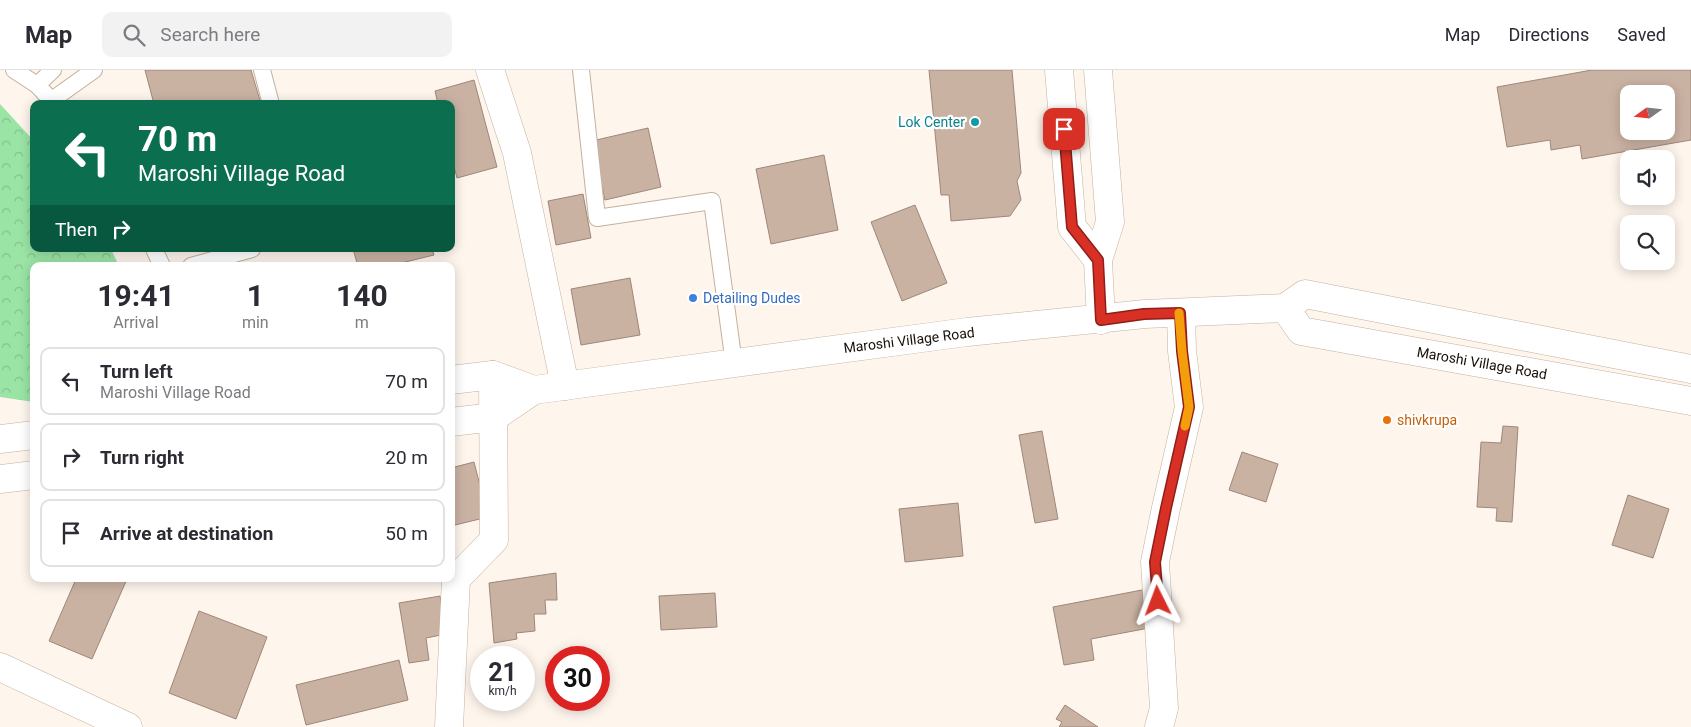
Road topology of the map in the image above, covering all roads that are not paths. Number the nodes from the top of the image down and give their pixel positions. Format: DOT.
graph roads {
  1 [pos="14,70"];
  2 [pos="53,70"];
  3 [pos="94,70"];
  4 [pos="262,70"];
  5 [pos="490,70"];
  6 [pos="581,70"];
  7 [pos="1059,70"];
  8 [pos="1098,70"];
  9 [pos="37,85"];
  10 [pos="52,100"];
  11 [pos="56,100"];
  12 [pos="270,100"];
  13 [pos="241,252"];
  14 [pos="1098,260"];
  15 [pos="205,262"];
  16 [pos="1285,308"];
  17 [pos="1180,313"];
  18 [pos="1101,320"];
  19 [pos="734,364"];
  20 [pos="1691,369"];
  21 [pos="493,375"];
  22 [pos="455,380"];
  23 [pos="565,386"];
  24 [pos="534,390"];
  25 [pos="1691,401"];
  26 [pos="494,417"];
  27 [pos="455,422"];
  28 [pos="30,435"];
  29 [pos="0,439"];
  30 [pos="30,475"];
  31 [pos="0,479"];
  32 [pos="0,667"];
  33 [pos="128,727"];
  34 [pos="449,727"];
  35 [pos="1160,727"];
  1 -- 9 [label="lane"];
  2 -- 9 [label="lane"];
  3 -- 11 [label="lane"];
  4 -- 12 [label="lane"];
  5 -- 23 [label="main road"];
  6 -- 19 [label="lane"];
  7 -- 14 [label="main road"];
  8 -- 14 [label="main road"];
  9 -- 10 [label="lane"];
  13 -- 15 [label="lane"];
  14 -- 18 [label="main road"];
  16 -- 17 [label="main road, Maroshi Village Road"];
  16 -- 20 [label="main road"];
  16 -- 25 [label="main road, Maroshi Village Road"];
  17 -- 18 [label="main road, Maroshi Village Road"];
  17 -- 35 [label="main road"];
  18 -- 19 [label="main road, Maroshi Village Road"];
  19 -- 23 [label="main road, Maroshi Village Road"];
  21 -- 22 [label="main road, Maroshi Village Road"];
  21 -- 24 [label="main road, Maroshi Village Road"];
  21 -- 26 [label="main road"];
  23 -- 24 [label="main road, Maroshi Village Road"];
  24 -- 26 [label="main road, Maroshi Village Road"];
  26 -- 27 [label="main road, Maroshi Village Road"];
  26 -- 34 [label="main road"];
  28 -- 29 [label="main road"];
  30 -- 31 [label="main road"];
  32 -- 33 [label="main road"];
}
